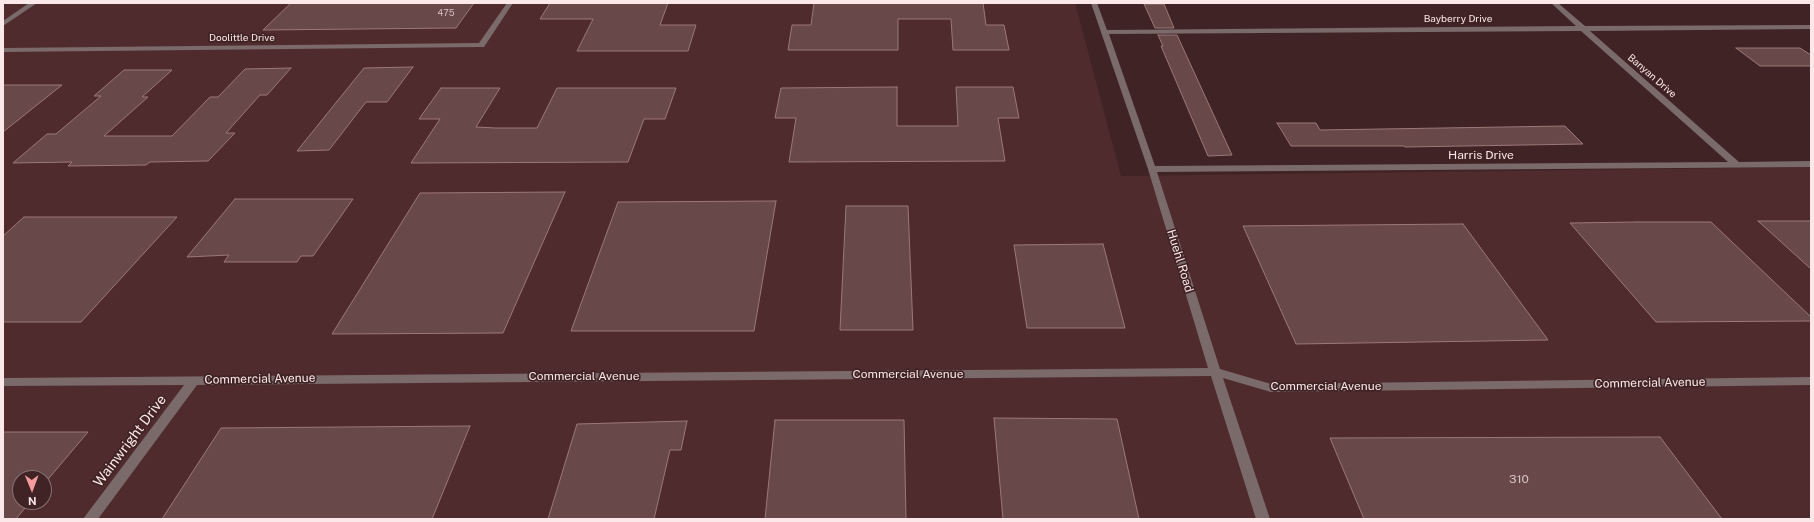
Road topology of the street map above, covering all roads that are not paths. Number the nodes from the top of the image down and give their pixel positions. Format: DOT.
graph roads {
  1 [pos="34,3"];
  2 [pos="510,3"];
  3 [pos="1094,3"];
  4 [pos="1554,3"];
  5 [pos="3,24"];
  6 [pos="1811,27"];
  7 [pos="1582,28"];
  8 [pos="1104,32"];
  9 [pos="3,50"];
  10 [pos="1811,164"];
  11 [pos="1737,165"];
  12 [pos="1152,169"];
  13 [pos="1215,372"];
  14 [pos="194,380"];
  15 [pos="1811,381"];
  16 [pos="3,382"];
  17 [pos="90,519"];
  18 [pos="1263,519"];
  1 -- 5 [label="street"];
  2 -- 9 [label="street, Doolittle Drive"];
  3 -- 8 [label="street, Huehl Road"];
  4 -- 7 [label="street, Banyan Drive"];
  6 -- 7 [label="street, Bayberry Drive"];
  7 -- 8 [label="street, Bayberry Drive"];
  7 -- 11 [label="street, Banyan Drive"];
  8 -- 12 [label="street, Huehl Road"];
  10 -- 11 [label="street, Harris Drive"];
  11 -- 12 [label="street, Harris Drive"];
  12 -- 13 [label="street, Huehl Road"];
  13 -- 14 [label="street, Commercial Avenue"];
  13 -- 15 [label="street, Commercial Avenue"];
  13 -- 18 [label="street, Huehl Road"];
  14 -- 16 [label="street, Commercial Avenue"];
  14 -- 17 [label="street, Wainwright Drive"];
}
